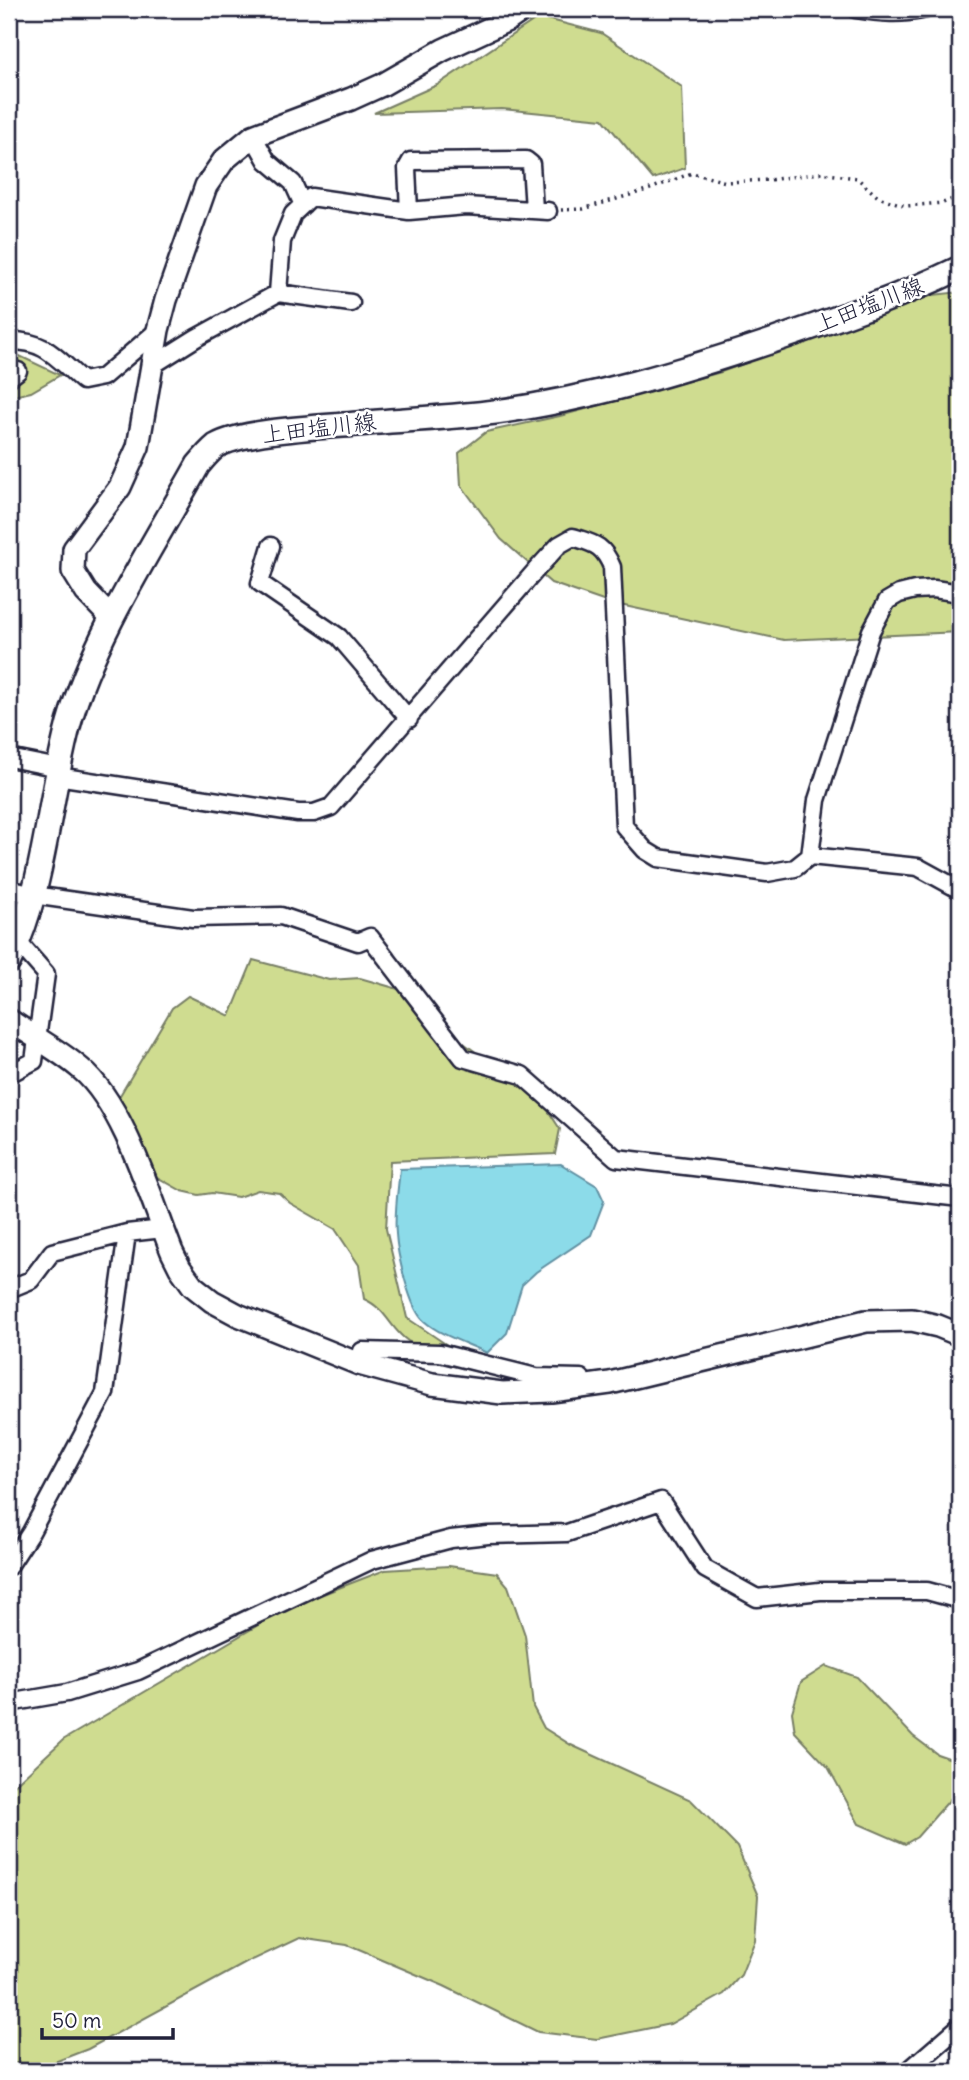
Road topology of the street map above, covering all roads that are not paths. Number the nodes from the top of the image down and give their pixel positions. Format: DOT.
graph roads {
  1 [pos="524,9"];
  2 [pos="855,9"];
  3 [pos="926,9"];
  4 [pos="253,135"];
  5 [pos="303,205"];
  6 [pos="409,211"];
  7 [pos="960,268"];
  8 [pos="278,293"];
  9 [pos="351,303"];
  10 [pos="159,330"];
  11 [pos="9,341"];
  12 [pos="153,365"];
  13 [pos="271,546"];
  14 [pos="960,593"];
  15 [pos="113,619"];
  16 [pos="409,719"];
  17 [pos="9,758"];
  18 [pos="58,772"];
  19 [pos="810,856"];
  20 [pos="9,889"];
  21 [pos="960,890"];
  22 [pos="33,895"];
  23 [pos="13,951"];
  24 [pos="9,1020"];
  25 [pos="36,1038"];
  26 [pos="9,1072"];
  27 [pos="960,1198"];
  28 [pos="163,1229"];
  29 [pos="127,1233"];
  30 [pos="9,1290"];
  31 [pos="960,1335"];
  32 [pos="359,1364"];
  33 [pos="583,1387"];
  34 [pos="9,1566"];
  35 [pos="960,1600"];
  36 [pos="9,1703"];
  37 [pos="960,2026"];
  38 [pos="908,2071"];
  1 -- 4 [label="street"];
  2 -- 3 [label="street"];
  4 -- 5 [label="street"];
  4 -- 10 [label="street"];
  5 -- 6 [label="street"];
  5 -- 8 [label="street"];
  6 -- 6 [label="street"];
  7 -- 15 [label="main road, 上田塩川線"];
  8 -- 9 [label="street"];
  8 -- 12 [label="street"];
  10 -- 11 [label="street"];
  10 -- 12 [label="street"];
  12 -- 15 [label="street"];
  13 -- 16 [label="street"];
  14 -- 19 [label="street"];
  15 -- 18 [label="main road, 上田塩川線"];
  16 -- 18 [label="street"];
  16 -- 19 [label="street"];
  17 -- 18 [label="street"];
  18 -- 22 [label="main road, 上田塩川線"];
  19 -- 21 [label="street"];
  20 -- 22 [label="street"];
  22 -- 23 [label="main road, 上田塩川線"];
  22 -- 27 [label="street"];
  23 -- 25 [label="street"];
  24 -- 25 [label="street"];
  25 -- 26 [label="street"];
  25 -- 28 [label="street"];
  28 -- 29 [label="street"];
  28 -- 32 [label="street"];
  29 -- 30 [label="street"];
  29 -- 34 [label="street"];
  31 -- 33 [label="street"];
  32 -- 33 [label="street"];
  32 -- 33 [label="street"];
  35 -- 36 [label="street"];
  37 -- 38 [label="street"];
}
